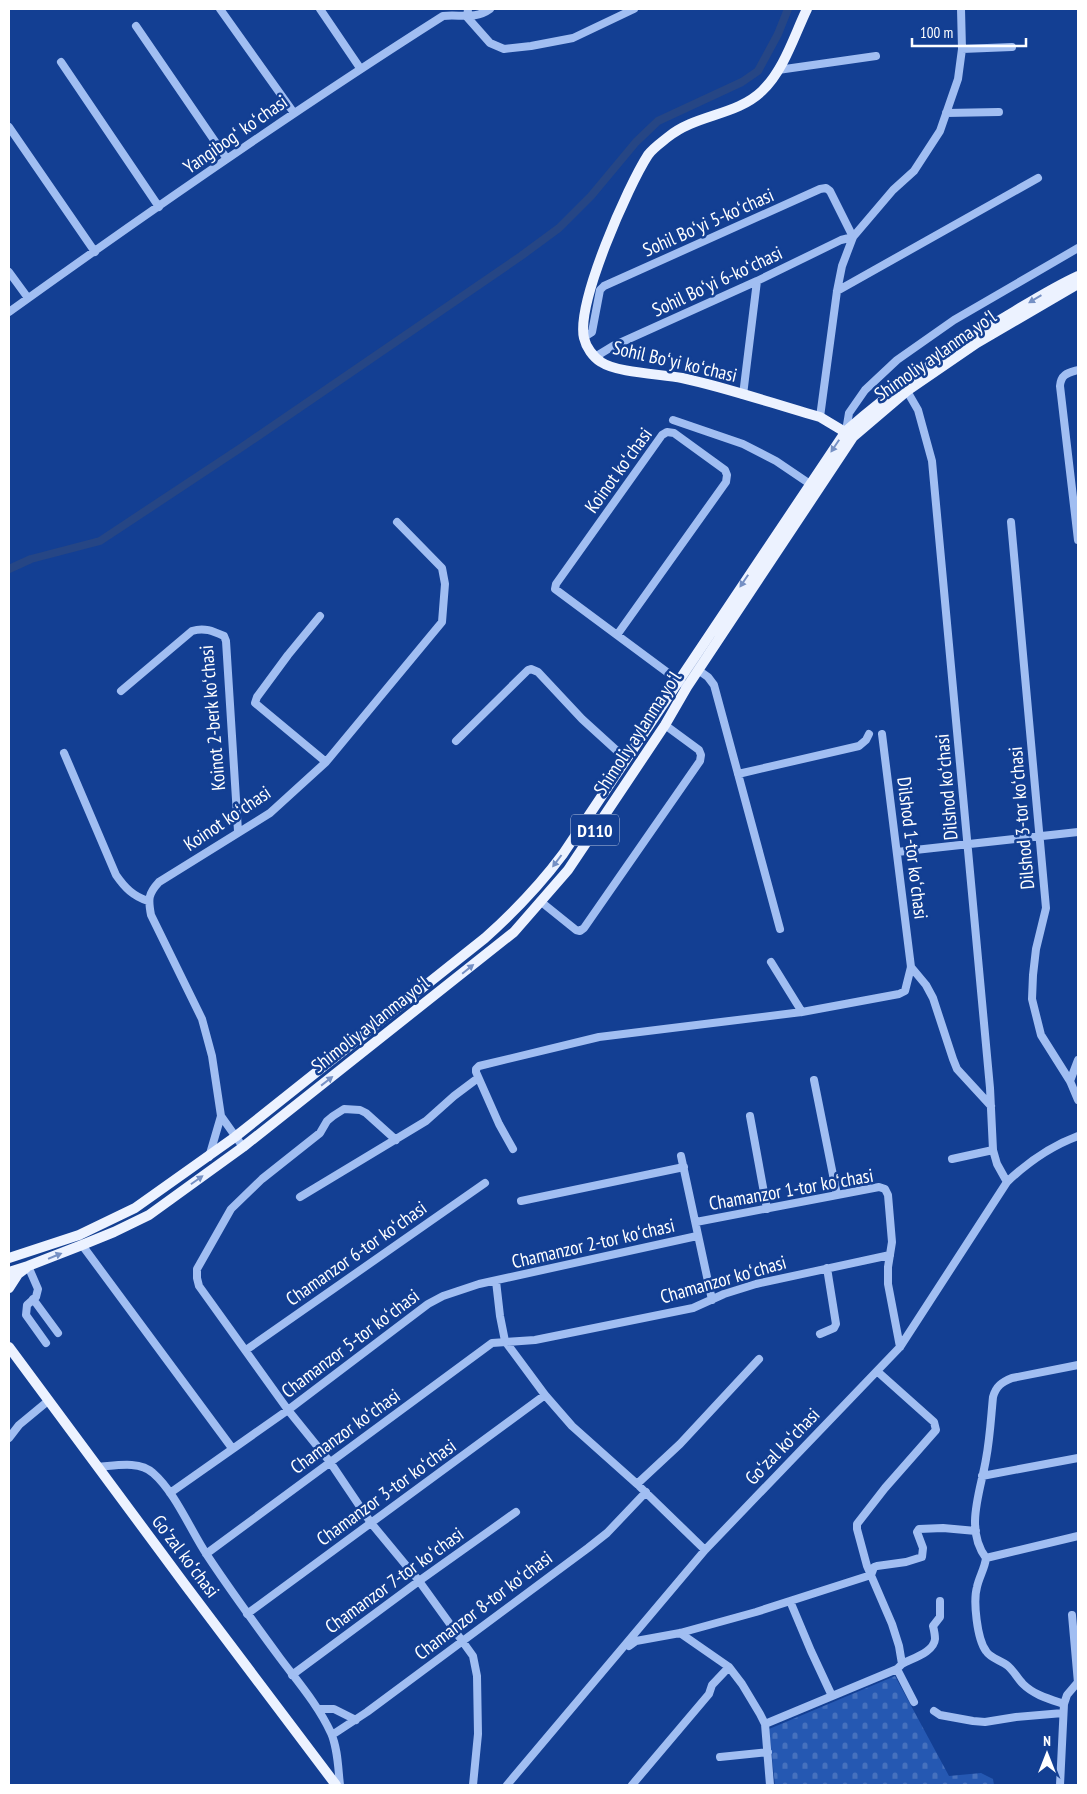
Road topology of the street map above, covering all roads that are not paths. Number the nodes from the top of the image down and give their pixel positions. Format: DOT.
graph roads {
  1 [pos="220,9"];
  2 [pos="320,9"];
  3 [pos="490,9"];
  4 [pos="634,9"];
  5 [pos="807,9"];
  6 [pos="962,9"];
  7 [pos="468,13"];
  8 [pos="136,26"];
  9 [pos="1012,47"];
  10 [pos="962,49"];
  11 [pos="876,56"];
  12 [pos="61,62"];
  13 [pos="360,68"];
  14 [pos="778,70"];
  15 [pos="999,112"];
  16 [pos="294,113"];
  17 [pos="946,113"];
  18 [pos="9,127"];
  19 [pos="227,159"];
  20 [pos="1038,178"];
  21 [pos="159,207"];
  22 [pos="853,237"];
  23 [pos="1078,248"];
  24 [pos="95,252"];
  25 [pos="9,272"];
  26 [pos="1078,276"];
  27 [pos="756,281"];
  28 [pos="1078,284"];
  29 [pos="837,291"];
  30 [pos="28,298"];
  31 [pos="9,312"];
  32 [pos="584,337"];
  33 [pos="595,357"];
  34 [pos="1078,370"];
  35 [pos="907,391"];
  36 [pos="743,395"];
  37 [pos="820,417"];
  38 [pos="673,420"];
  39 [pos="849,434"];
  40 [pos="810,484"];
  41 [pos="397,522"];
  42 [pos="1011,522"];
  43 [pos="1078,540"];
  44 [pos="320,616"];
  45 [pos="617,635"];
  46 [pos="698,670"];
  47 [pos="677,681"];
  48 [pos="687,687"];
  49 [pos="121,691"];
  50 [pos="664,724"];
  51 [pos="869,734"];
  52 [pos="882,734"];
  53 [pos="456,741"];
  54 [pos="64,753"];
  55 [pos="626,759"];
  56 [pos="326,762"];
  57 [pos="738,774"];
  58 [pos="238,831"];
  59 [pos="1078,832"];
  60 [pos="1039,836"];
  61 [pos="967,843"];
  62 [pos="897,852"];
  63 [pos="148,901"];
  64 [pos="540,901"];
  65 [pos="780,929"];
  66 [pos="771,962"];
  67 [pos="911,967"];
  68 [pos="435,978"];
  69 [pos="445,987"];
  70 [pos="802,1012"];
  71 [pos="1078,1060"];
  72 [pos="478,1078"];
  73 [pos="814,1080"];
  74 [pos="1070,1081"];
  75 [pos="1078,1100"];
  76 [pos="991,1106"];
  77 [pos="221,1116"];
  78 [pos="750,1116"];
  79 [pos="1078,1136"];
  80 [pos="235,1137"];
  81 [pos="396,1140"];
  82 [pos="243,1147"];
  83 [pos="513,1148"];
  84 [pos="992,1150"];
  85 [pos="681,1156"];
  86 [pos="209,1157"];
  87 [pos="952,1159"];
  88 [pos="684,1167"];
  89 [pos="1007,1182"];
  90 [pos="486,1183"];
  91 [pos="837,1195"];
  92 [pos="300,1197"];
  93 [pos="521,1201"];
  94 [pos="767,1209"];
  95 [pos="696,1222"];
  96 [pos="697,1236"];
  97 [pos="82,1245"];
  98 [pos="890,1255"];
  99 [pos="9,1258"];
  100 [pos="28,1266"];
  101 [pos="827,1268"];
  102 [pos="9,1272"];
  103 [pos="496,1281"];
  104 [pos="9,1288"];
  105 [pos="33,1299"];
  106 [pos="712,1300"];
  107 [pos="58,1334"];
  108 [pos="820,1334"];
  109 [pos="506,1341"];
  110 [pos="46,1343"];
  111 [pos="9,1347"];
  112 [pos="900,1347"];
  113 [pos="246,1350"];
  114 [pos="759,1359"];
  115 [pos="1078,1365"];
  116 [pos="878,1372"];
  117 [pos="545,1395"];
  118 [pos="48,1402"];
  119 [pos="288,1410"];
  120 [pos="9,1437"];
  121 [pos="232,1448"];
  122 [pos="1078,1458"];
  123 [pos="330,1462"];
  124 [pos="98,1467"];
  125 [pos="982,1476"];
  126 [pos="637,1484"];
  127 [pos="646,1492"];
  128 [pos="170,1493"];
  129 [pos="516,1512"];
  130 [pos="371,1523"];
  131 [pos="976,1531"];
  132 [pos="1078,1536"];
  133 [pos="705,1550"];
  134 [pos="206,1554"];
  135 [pos="986,1558"];
  136 [pos="871,1575"];
  137 [pos="419,1581"];
  138 [pos="790,1601"];
  139 [pos="940,1601"];
  140 [pos="247,1614"];
  141 [pos="1072,1615"];
  142 [pos="680,1633"];
  143 [pos="461,1641"];
  144 [pos="621,1651"];
  145 [pos="900,1666"];
  146 [pos="729,1667"];
  147 [pos="292,1675"];
  148 [pos="1078,1683"];
  149 [pos="832,1696"];
  150 [pos="914,1702"];
  151 [pos="1064,1704"];
  152 [pos="318,1709"];
  153 [pos="934,1711"];
  154 [pos="1063,1713"];
  155 [pos="356,1720"];
  156 [pos="765,1724"];
  157 [pos="332,1735"];
  158 [pos="768,1752"];
  159 [pos="720,1758"];
  160 [pos="338,1785"];
  161 [pos="473,1785"];
  162 [pos="507,1785"];
  163 [pos="632,1785"];
  164 [pos="770,1785"];
  165 [pos="1060,1785"];
  1 -- 16 [label="street"];
  2 -- 13 [label="street"];
  3 -- 7 [label="street, Yangibogʻ koʻchasi"];
  4 -- 7 [label="street"];
  5 -- 14 [label="main road"];
  6 -- 10 [label="street"];
  7 -- 13 [label="street, Yangibogʻ koʻchasi"];
  8 -- 19 [label="street"];
  9 -- 10 [label="street"];
  10 -- 17 [label="street"];
  11 -- 14 [label="street"];
  12 -- 21 [label="street"];
  13 -- 16 [label="street, Yangibogʻ koʻchasi"];
  14 -- 32 [label="main road"];
  15 -- 17 [label="street"];
  16 -- 19 [label="street, Yangibogʻ koʻchasi"];
  17 -- 22 [label="street"];
  18 -- 24 [label="street"];
  19 -- 21 [label="street, Yangibogʻ koʻchasi"];
  20 -- 29 [label="street"];
  21 -- 24 [label="street, Yangibogʻ koʻchasi"];
  22 -- 27 [label="street, Sohil Boʻyi 6-koʻchasi"];
  22 -- 29 [label="street"];
  22 -- 32 [label="street, Sohil Boʻyi 5-koʻchasi"];
  23 -- 39 [label="street"];
  24 -- 30 [label="street, Yangibogʻ koʻchasi"];
  25 -- 30 [label="street"];
  26 -- 39 [label="main road, Shimoliy aylanma yoʻl / D110, one-way"];
  27 -- 33 [label="street, Sohil Boʻyi 6-koʻchasi"];
  27 -- 36 [label="street"];
  28 -- 35 [label="main road, Shimoliy aylanma yoʻl / D110"];
  29 -- 37 [label="street"];
  30 -- 31 [label="street, Yangibogʻ koʻchasi"];
  32 -- 33 [label="main road, Sohil Boʻyi koʻchasi"];
  33 -- 36 [label="main road, Sohil Boʻyi koʻchasi"];
  34 -- 43 [label="street"];
  35 -- 39 [label="main road, Shimoliy aylanma yoʻl / D110"];
  35 -- 61 [label="street, Dilshod koʻchasi"];
  36 -- 37 [label="main road, Sohil Boʻyi koʻchasi"];
  37 -- 39 [label="main road, Sohil Boʻyi koʻchasi"];
  38 -- 40 [label="street"];
  39 -- 40 [label="main road, Shimoliy aylanma yoʻl / D110, one-way"];
  39 -- 46 [label="main road, Shimoliy aylanma yoʻl / D110"];
  40 -- 47 [label="main road, Shimoliy aylanma yoʻl / D110, one-way"];
  41 -- 56 [label="street, Koinot koʻchasi"];
  42 -- 60 [label="street, Dilshod 3-tor koʻchasi"];
  44 -- 56 [label="street"];
  45 -- 45 [label="street, Koinot koʻchasi"];
  45 -- 47 [label="street, Koinot koʻchasi"];
  46 -- 48 [label="main road, Shimoliy aylanma yoʻl / D110"];
  46 -- 57 [label="street"];
  47 -- 48 [label="street, Koinot koʻchasi"];
  47 -- 55 [label="main road, Shimoliy aylanma yoʻl / D110"];
  48 -- 50 [label="main road, Shimoliy aylanma yoʻl / D110"];
  49 -- 58 [label="street, Koinot 2-berk koʻchasi"];
  50 -- 64 [label="main road, Shimoliy aylanma yoʻl / D110"];
  50 -- 64 [label="street"];
  51 -- 57 [label="street"];
  52 -- 62 [label="street, Dilshod 1-tor koʻchasi"];
  53 -- 55 [label="street"];
  54 -- 63 [label="street"];
  55 -- 68 [label="main road, Shimoliy aylanma yoʻl / D110, one-way"];
  56 -- 58 [label="street, Koinot koʻchasi"];
  57 -- 65 [label="street"];
  58 -- 63 [label="street, Koinot koʻchasi"];
  59 -- 60 [label="street"];
  60 -- 61 [label="street"];
  60 -- 74 [label="street, Dilshod 3-tor koʻchasi"];
  61 -- 62 [label="street"];
  61 -- 76 [label="street, Dilshod koʻchasi"];
  62 -- 67 [label="street, Dilshod 1-tor koʻchasi"];
  63 -- 77 [label="street"];
  69 -- 64 [label="main road, Shimoliy aylanma yoʻl / D110, one-way"];
  66 -- 70 [label="street"];
  67 -- 70 [label="street"];
  67 -- 76 [label="street"];
  68 -- 69 [label="main road"];
  68 -- 80 [label="main road, Shimoliy aylanma yoʻl / D110"];
  82 -- 69 [label="main road, Shimoliy aylanma yoʻl / D110, one-way"];
  70 -- 72 [label="street"];
  71 -- 74 [label="street"];
  72 -- 81 [label="street"];
  72 -- 83 [label="street"];
  73 -- 91 [label="street"];
  74 -- 75 [label="street, Dilshod 3-tor koʻchasi"];
  76 -- 84 [label="street, Dilshod koʻchasi"];
  77 -- 80 [label="street"];
  77 -- 86 [label="street"];
  78 -- 94 [label="street"];
  79 -- 89 [label="street, Goʻzal koʻchasi"];
  80 -- 82 [label="street"];
  80 -- 86 [label="main road, Shimoliy aylanma yoʻl / D110"];
  81 -- 92 [label="street"];
  81 -- 113 [label="street"];
  97 -- 82 [label="main road, Shimoliy aylanma yoʻl / D110, one-way"];
  84 -- 87 [label="street"];
  84 -- 89 [label="street, Dilshod koʻchasi"];
  85 -- 88 [label="street"];
  86 -- 99 [label="main road, Shimoliy aylanma yoʻl / D110"];
  88 -- 93 [label="street"];
  88 -- 95 [label="street"];
  89 -- 112 [label="street, Goʻzal koʻchasi"];
  90 -- 113 [label="street, Chamanzor 6-tor koʻchasi"];
  91 -- 94 [label="street, Chamanzor 1-tor koʻchasi"];
  91 -- 98 [label="street, Chamanzor 1-tor koʻchasi"];
  94 -- 95 [label="street, Chamanzor 1-tor koʻchasi"];
  95 -- 96 [label="street"];
  96 -- 103 [label="street, Chamanzor 2-tor koʻchasi"];
  96 -- 106 [label="street"];
  100 -- 97 [label="main road, Shimoliy aylanma yoʻl / D110, one-way"];
  97 -- 121 [label="street"];
  98 -- 101 [label="street, Chamanzor koʻchasi"];
  98 -- 112 [label="street"];
  100 -- 102 [label="main road, Shimoliy aylanma yoʻl / D110"];
  100 -- 104 [label="main road"];
  100 -- 105 [label="street"];
  101 -- 106 [label="street, Chamanzor koʻchasi"];
  101 -- 108 [label="street"];
  103 -- 109 [label="street"];
  103 -- 119 [label="street, Chamanzor 5-tor koʻchasi"];
  105 -- 107 [label="street"];
  105 -- 110 [label="street"];
  106 -- 109 [label="street, Chamanzor koʻchasi"];
  109 -- 117 [label="street"];
  109 -- 123 [label="street, Chamanzor koʻchasi"];
  111 -- 118 [label="main road, Goʻzal koʻchasi"];
  112 -- 116 [label="street, Goʻzal koʻchasi"];
  113 -- 119 [label="street"];
  114 -- 126 [label="street"];
  115 -- 125 [label="street"];
  116 -- 133 [label="street, Goʻzal koʻchasi"];
  116 -- 136 [label="street"];
  117 -- 126 [label="street"];
  117 -- 130 [label="street, Chamanzor 3-tor koʻchasi"];
  118 -- 120 [label="street"];
  118 -- 124 [label="main road, Goʻzal koʻchasi"];
  119 -- 121 [label="street, Chamanzor 5-tor koʻchasi"];
  119 -- 123 [label="street"];
  121 -- 128 [label="street, Chamanzor 5-tor koʻchasi"];
  122 -- 125 [label="street"];
  123 -- 130 [label="street"];
  123 -- 134 [label="street, Chamanzor koʻchasi"];
  124 -- 128 [label="street"];
  124 -- 160 [label="main road, Goʻzal koʻchasi"];
  125 -- 131 [label="street"];
  126 -- 127 [label="street"];
  127 -- 133 [label="street"];
  127 -- 143 [label="street, Chamanzor 8-tor koʻchasi"];
  128 -- 134 [label="street"];
  129 -- 137 [label="street, Chamanzor 7-tor koʻchasi"];
  130 -- 137 [label="street"];
  130 -- 140 [label="street, Chamanzor 3-tor koʻchasi"];
  131 -- 135 [label="street"];
  131 -- 136 [label="street"];
  132 -- 135 [label="street"];
  133 -- 144 [label="street, Goʻzal koʻchasi"];
  134 -- 140 [label="street"];
  135 -- 151 [label="street"];
  136 -- 138 [label="street"];
  136 -- 145 [label="street"];
  137 -- 143 [label="street"];
  137 -- 147 [label="street, Chamanzor 7-tor koʻchasi"];
  138 -- 142 [label="street"];
  138 -- 149 [label="street"];
  139 -- 145 [label="street"];
  140 -- 147 [label="street"];
  141 -- 148 [label="street"];
  142 -- 144 [label="street"];
  142 -- 146 [label="street"];
  143 -- 155 [label="street, Chamanzor 8-tor koʻchasi"];
  143 -- 161 [label="street"];
  144 -- 162 [label="street, Goʻzal koʻchasi"];
  145 -- 149 [label="street"];
  145 -- 150 [label="street"];
  146 -- 156 [label="street"];
  146 -- 163 [label="street"];
  147 -- 152 [label="street"];
  148 -- 151 [label="street"];
  149 -- 156 [label="street"];
  151 -- 154 [label="street"];
  152 -- 155 [label="street"];
  152 -- 157 [label="street"];
  153 -- 154 [label="street"];
  154 -- 165 [label="street"];
  155 -- 157 [label="street, Chamanzor 8-tor koʻchasi"];
  156 -- 158 [label="street"];
  157 -- 160 [label="street"];
  158 -- 159 [label="street"];
  158 -- 164 [label="street"];
}
